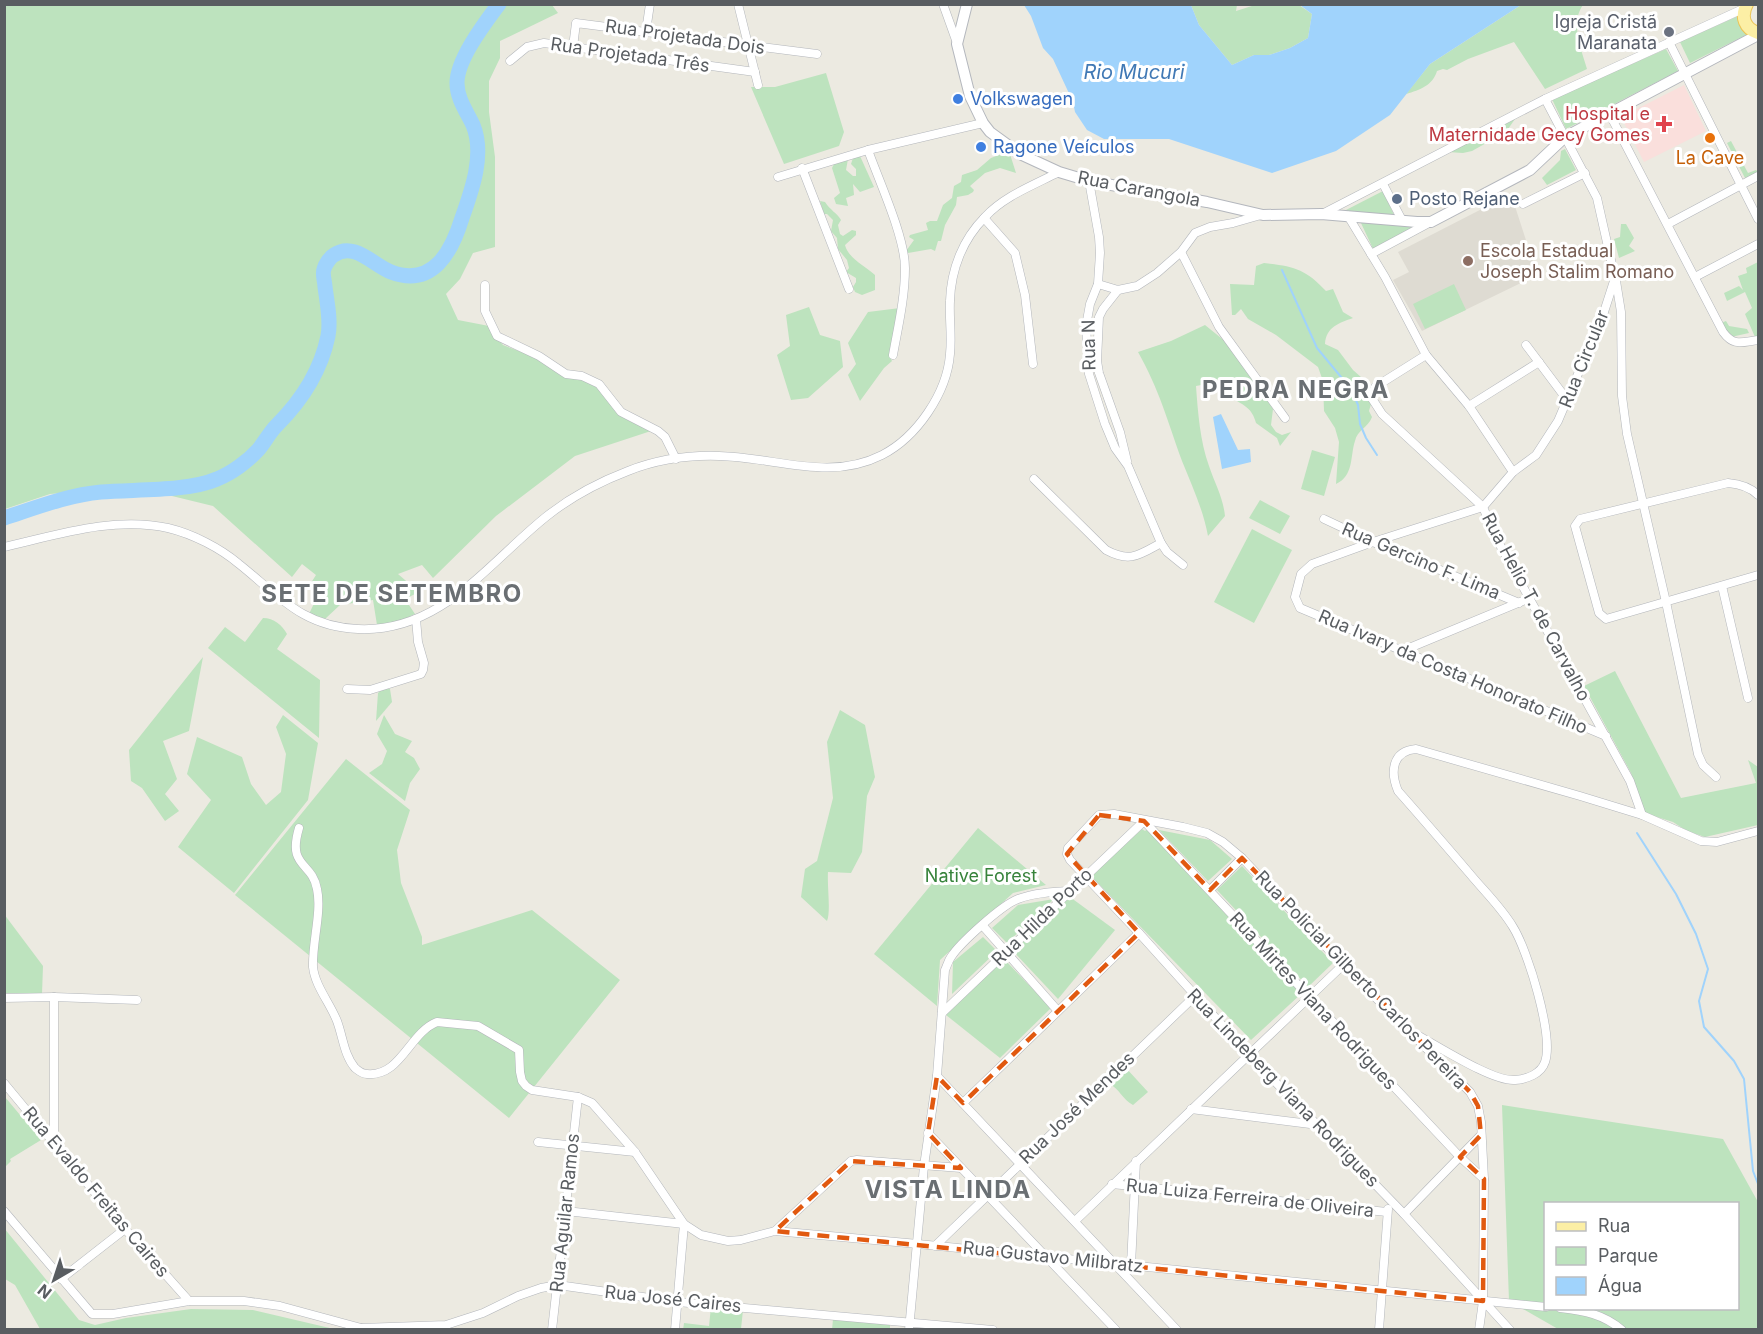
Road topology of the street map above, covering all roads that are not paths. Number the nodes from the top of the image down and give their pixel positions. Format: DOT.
graph roads {
  1 [pos="650,4"];
  2 [pos="738,4"];
  3 [pos="943,4"];
  4 [pos="967,4"];
  5 [pos="1746,6"];
  6 [pos="646,32"];
  7 [pos="1758,34"];
  8 [pos="1669,42"];
  9 [pos="957,44"];
  10 [pos="748,46"];
  11 [pos="573,47"];
  12 [pos="817,54"];
  13 [pos="510,61"];
  14 [pos="755,72"];
  15 [pos="1685,74"];
  16 [pos="758,85"];
  17 [pos="1545,99"];
  18 [pos="1609,113"];
  19 [pos="983,123"];
  20 [pos="1565,136"];
  21 [pos="868,150"];
  22 [pos="802,168"];
  23 [pos="1059,172"];
  24 [pos="1585,172"];
  25 [pos="1758,176"];
  26 [pos="778,177"];
  27 [pos="1089,181"];
  28 [pos="1383,184"];
  29 [pos="1741,185"];
  30 [pos="1523,204"];
  31 [pos="1321,214"];
  32 [pos="1263,215"];
  33 [pos="1348,216"];
  34 [pos="984,218"];
  35 [pos="1758,219"];
  36 [pos="1402,220"];
  37 [pos="1431,222"];
  38 [pos="1668,224"];
  39 [pos="1758,244"];
  40 [pos="1180,252"];
  41 [pos="1371,254"];
  42 [pos="1695,277"];
  43 [pos="1615,278"];
  44 [pos="1098,284"];
  45 [pos="485,285"];
  46 [pos="849,289"];
  47 [pos="1118,290"];
  48 [pos="1090,304"];
  49 [pos="1103,309"];
  50 [pos="1758,340"];
  51 [pos="1526,345"];
  52 [pos="893,355"];
  53 [pos="1426,355"];
  54 [pos="1539,362"];
  55 [pos="1033,364"];
  56 [pos="1102,383"];
  57 [pos="1092,386"];
  58 [pos="1568,401"];
  59 [pos="1469,406"];
  60 [pos="1285,418"];
  61 [pos="676,459"];
  62 [pos="1128,466"];
  63 [pos="1512,472"];
  64 [pos="1034,479"];
  65 [pos="1758,495"];
  66 [pos="1643,503"];
  67 [pos="1484,507"];
  68 [pos="1324,519"];
  69 [pos="1373,542"];
  70 [pos="1161,543"];
  71 [pos="4,547"];
  72 [pos="1184,565"];
  73 [pos="1758,575"];
  74 [pos="1722,586"];
  75 [pos="1530,598"];
  76 [pos="1666,602"];
  77 [pos="1519,603"];
  78 [pos="416,619"];
  79 [pos="1402,651"];
  80 [pos="347,688"];
  81 [pos="1748,698"];
  82 [pos="1606,736"];
  83 [pos="1716,777"];
  84 [pos="1642,815"];
  85 [pos="1144,821"];
  86 [pos="299,828"];
  87 [pos="1758,831"];
  88 [pos="1072,843"];
  89 [pos="1242,858"];
  90 [pos="1084,876"];
  91 [pos="1210,890"];
  92 [pos="1069,891"];
  93 [pos="982,926"];
  94 [pos="1139,933"];
  95 [pos="1005,952"];
  96 [pos="1343,965"];
  97 [pos="1195,996"];
  98 [pos="54,997"];
  99 [pos="4,998"];
  100 [pos="1309,998"];
  101 [pos="137,1000"];
  102 [pos="1058,1011"];
  103 [pos="942,1013"];
  104 [pos="1409,1031"];
  105 [pos="1249,1054"];
  106 [pos="937,1076"];
  107 [pos="4,1083"];
  108 [pos="578,1097"];
  109 [pos="963,1103"];
  110 [pos="1191,1109"];
  111 [pos="1318,1125"];
  112 [pos="928,1133"];
  113 [pos="1481,1135"];
  114 [pos="54,1141"];
  115 [pos="538,1142"];
  116 [pos="571,1145"];
  117 [pos="635,1152"];
  118 [pos="1460,1157"];
  119 [pos="1136,1161"];
  120 [pos="1019,1163"];
  121 [pos="924,1166"];
  122 [pos="961,1168"];
  123 [pos="1484,1179"];
  124 [pos="1112,1184"];
  125 [pos="1134,1186"];
  126 [pos="987,1194"];
  127 [pos="1389,1199"];
  128 [pos="4,1211"];
  129 [pos="566,1211"];
  130 [pos="1387,1212"];
  131 [pos="1404,1214"];
  132 [pos="1075,1221"];
  133 [pos="684,1224"];
  134 [pos="125,1229"];
  135 [pos="775,1231"];
  136 [pos="918,1244"];
  137 [pos="935,1246"];
  138 [pos="1047,1256"];
  139 [pos="1115,1264"];
  140 [pos="1131,1265"];
  141 [pos="61,1279"];
  142 [pos="558,1285"];
  143 [pos="1382,1291"];
  144 [pos="189,1301"];
  145 [pos="1483,1301"];
  146 [pos="678,1302"];
  147 [pos="1544,1307"];
  148 [pos="1572,1310"];
  149 [pos="909,1325"];
  150 [pos="363,1329"];
  151 [pos="552,1329"];
  152 [pos="675,1329"];
  153 [pos="993,1329"];
  154 [pos="1116,1329"];
  155 [pos="1177,1329"];
  156 [pos="1379,1329"];
  157 [pos="1479,1329"];
  158 [pos="1510,1329"];
  159 [pos="1622,1329"];
  1 -- 6 [label="street"];
  2 -- 10 [label="street"];
  3 -- 9 [label="street"];
  4 -- 9 [label="main road"];
  5 -- 7 [label="main road"];
  5 -- 8 [label="street"];
  6 -- 10 [label="street, Rua Projetada Dois"];
  6 -- 11 [label="street, Rua Projetada Dois"];
  7 -- 15 [label="main road"];
  8 -- 15 [label="street"];
  8 -- 17 [label="street"];
  9 -- 19 [label="main road, Rua Carangola"];
  10 -- 12 [label="street, Rua Projetada Dois"];
  10 -- 14 [label="street"];
  11 -- 13 [label="street, Rua Projetada Três"];
  11 -- 14 [label="street, Rua Projetada Três"];
  14 -- 16 [label="street"];
  15 -- 18 [label="main road"];
  15 -- 29 [label="street"];
  17 -- 20 [label="street"];
  17 -- 28 [label="street"];
  18 -- 20 [label="main road"];
  18 -- 38 [label="street"];
  19 -- 21 [label="street"];
  19 -- 23 [label="main road, Rua Carangola"];
  20 -- 24 [label="street"];
  20 -- 37 [label="main road"];
  21 -- 22 [label="street"];
  21 -- 52 [label="street"];
  22 -- 26 [label="street"];
  22 -- 46 [label="street"];
  23 -- 27 [label="main road, Rua Carangola"];
  23 -- 34 [label="street"];
  24 -- 30 [label="street"];
  24 -- 43 [label="street"];
  25 -- 29 [label="street"];
  27 -- 32 [label="main road, Rua Carangola"];
  27 -- 44 [label="street, Rua N"];
  28 -- 31 [label="street"];
  28 -- 36 [label="street"];
  29 -- 35 [label="street"];
  29 -- 38 [label="street"];
  31 -- 32 [label="main road, Rua Carangola"];
  31 -- 33 [label="main road, Rua Carangola"];
  32 -- 40 [label="street"];
  33 -- 36 [label="main road, Rua Carangola"];
  33 -- 41 [label="street"];
  34 -- 55 [label="street"];
  34 -- 61 [label="street"];
  36 -- 37 [label="main road, Rua Carangola"];
  37 -- 41 [label="street"];
  38 -- 42 [label="street"];
  39 -- 42 [label="street"];
  40 -- 47 [label="street"];
  40 -- 60 [label="street"];
  41 -- 53 [label="street"];
  42 -- 50 [label="street"];
  43 -- 58 [label="street, Rua Circular"];
  43 -- 66 [label="street"];
  44 -- 47 [label="street"];
  44 -- 48 [label="street, Rua N"];
  45 -- 61 [label="street"];
  47 -- 49 [label="street, Rua N"];
  48 -- 49 [label="street"];
  48 -- 57 [label="street, Rua N"];
  49 -- 56 [label="street, Rua N"];
  51 -- 54 [label="street"];
  53 -- 59 [label="street"];
  53 -- 67 [label="street, Rua Helio T. de Carvalho"];
  54 -- 58 [label="street"];
  54 -- 59 [label="street"];
  56 -- 57 [label="street"];
  56 -- 62 [label="street, Rua N"];
  57 -- 62 [label="street, Rua N"];
  58 -- 63 [label="street, Rua Circular"];
  59 -- 63 [label="street"];
  61 -- 78 [label="street"];
  62 -- 70 [label="street, Rua N"];
  63 -- 67 [label="street, Rua Circular"];
  64 -- 70 [label="street"];
  65 -- 66 [label="street"];
  66 -- 76 [label="street"];
  66 -- 76 [label="street"];
  67 -- 69 [label="street"];
  67 -- 75 [label="street, Rua Helio T. de Carvalho"];
  68 -- 69 [label="street, Rua Gercino F. Lima"];
  69 -- 77 [label="street, Rua Gercino F. Lima"];
  69 -- 79 [label="street, Rua Ivary da Costa Honorato Filho"];
  70 -- 72 [label="street, Rua N"];
  71 -- 78 [label="street"];
  73 -- 74 [label="street"];
  74 -- 76 [label="street"];
  74 -- 81 [label="street"];
  75 -- 77 [label="street"];
  75 -- 82 [label="street, Rua Helio T. de Carvalho"];
  76 -- 83 [label="street"];
  77 -- 79 [label="street"];
  78 -- 80 [label="street"];
  79 -- 82 [label="street, Rua Ivary da Costa Honorato Filho"];
  82 -- 84 [label="street, Rua Helio T. de Carvalho"];
  84 -- 87 [label="street"];
  84 -- 104 [label="street"];
  85 -- 88 [label="street, Rua Policial Gilberto Carlos Pereira"];
  85 -- 89 [label="street, Rua Policial Gilberto Carlos Pereira"];
  85 -- 90 [label="street, Rua Hilda Porto"];
  85 -- 91 [label="street, Rua Mirtes Viana Rodrigues"];
  86 -- 108 [label="street"];
  88 -- 90 [label="street, Rua Lindeberg Viana Rodrigues"];
  89 -- 91 [label="street"];
  89 -- 96 [label="street, Rua Policial Gilberto Carlos Pereira"];
  90 -- 92 [label="street, Rua Hilda Porto"];
  90 -- 94 [label="street, Rua Lindeberg Viana Rodrigues"];
  91 -- 100 [label="street, Rua Mirtes Viana Rodrigues"];
  92 -- 93 [label="street"];
  92 -- 95 [label="street, Rua Hilda Porto"];
  93 -- 95 [label="street"];
  93 -- 103 [label="street"];
  94 -- 97 [label="street, Rua Lindeberg Viana Rodrigues"];
  94 -- 102 [label="street"];
  95 -- 102 [label="street"];
  95 -- 103 [label="street, Rua Hilda Porto"];
  96 -- 100 [label="street"];
  96 -- 104 [label="street, Rua Policial Gilberto Carlos Pereira"];
  97 -- 105 [label="street, Rua Lindeberg Viana Rodrigues"];
  97 -- 120 [label="street, Rua José Mendes"];
  98 -- 99 [label="street"];
  98 -- 101 [label="street"];
  98 -- 114 [label="street"];
  100 -- 105 [label="street"];
  100 -- 118 [label="street, Rua Mirtes Viana Rodrigues"];
  102 -- 109 [label="street"];
  103 -- 106 [label="street"];
  104 -- 113 [label="street, Rua Policial Gilberto Carlos Pereira"];
  105 -- 110 [label="street"];
  105 -- 111 [label="street, Rua Lindeberg Viana Rodrigues"];
  106 -- 109 [label="street"];
  106 -- 112 [label="street"];
  107 -- 114 [label="street, Rua Evaldo Freitas Caires"];
  108 -- 116 [label="street, Rua Aguilar Ramos"];
  108 -- 117 [label="street"];
  109 -- 120 [label="street"];
  110 -- 111 [label="street"];
  110 -- 119 [label="street"];
  111 -- 127 [label="street, Rua Lindeberg Viana Rodrigues"];
  112 -- 121 [label="street"];
  112 -- 122 [label="street"];
  113 -- 118 [label="street"];
  113 -- 123 [label="street, Rua Policial Gilberto Carlos Pereira"];
  114 -- 134 [label="street, Rua Evaldo Freitas Caires"];
  115 -- 116 [label="street"];
  116 -- 117 [label="street"];
  116 -- 129 [label="street, Rua Aguilar Ramos"];
  117 -- 133 [label="street"];
  118 -- 123 [label="street, Rua Mirtes Viana Rodrigues"];
  118 -- 131 [label="street"];
  119 -- 124 [label="street"];
  119 -- 125 [label="street"];
  120 -- 126 [label="street, Rua José Mendes"];
  120 -- 132 [label="street"];
  121 -- 122 [label="street"];
  121 -- 135 [label="street"];
  121 -- 136 [label="street"];
  122 -- 126 [label="street"];
  123 -- 145 [label="street, Rua Policial Gilberto Carlos Pereira"];
  124 -- 125 [label="street, Rua Luiza Ferreira de Oliveira"];
  124 -- 132 [label="street"];
  125 -- 130 [label="street, Rua Luiza Ferreira de Oliveira"];
  125 -- 140 [label="street"];
  126 -- 137 [label="street, Rua José Mendes"];
  126 -- 138 [label="street"];
  127 -- 130 [label="street"];
  127 -- 131 [label="street, Rua Lindeberg Viana Rodrigues"];
  128 -- 141 [label="street"];
  129 -- 133 [label="street, Rua Gustavo Milbratz"];
  129 -- 142 [label="street, Rua Aguilar Ramos"];
  130 -- 143 [label="street"];
  131 -- 145 [label="street, Rua Lindeberg Viana Rodrigues"];
  132 -- 139 [label="street"];
  133 -- 135 [label="street, Rua Gustavo Milbratz"];
  133 -- 146 [label="street"];
  134 -- 141 [label="street"];
  134 -- 144 [label="street, Rua Evaldo Freitas Caires"];
  135 -- 136 [label="street, Rua Gustavo Milbratz"];
  136 -- 137 [label="street, Rua Gustavo Milbratz"];
  136 -- 149 [label="street"];
  137 -- 138 [label="street, Rua Gustavo Milbratz"];
  138 -- 139 [label="street, Rua Gustavo Milbratz"];
  138 -- 154 [label="street"];
  139 -- 140 [label="street, Rua Gustavo Milbratz"];
  139 -- 155 [label="street"];
  140 -- 143 [label="street, Rua Gustavo Milbratz"];
  141 -- 144 [label="street, Rua José Caires"];
  142 -- 146 [label="street, Rua José Caires"];
  142 -- 150 [label="street, Rua José Caires"];
  142 -- 151 [label="street, Rua Aguilar Ramos"];
  143 -- 145 [label="street, Rua Gustavo Milbratz"];
  143 -- 156 [label="street"];
  144 -- 150 [label="street, Rua José Caires"];
  145 -- 147 [label="street, Rua Gustavo Milbratz"];
  145 -- 157 [label="street, Rua Policial Gilberto Carlos Pereira"];
  145 -- 158 [label="street, Rua Lindeberg Viana Rodrigues"];
  146 -- 149 [label="street, Rua José Caires"];
  146 -- 152 [label="street"];
  148 -- 159 [label="street"];
  149 -- 153 [label="street, Rua José Caires"];
}
